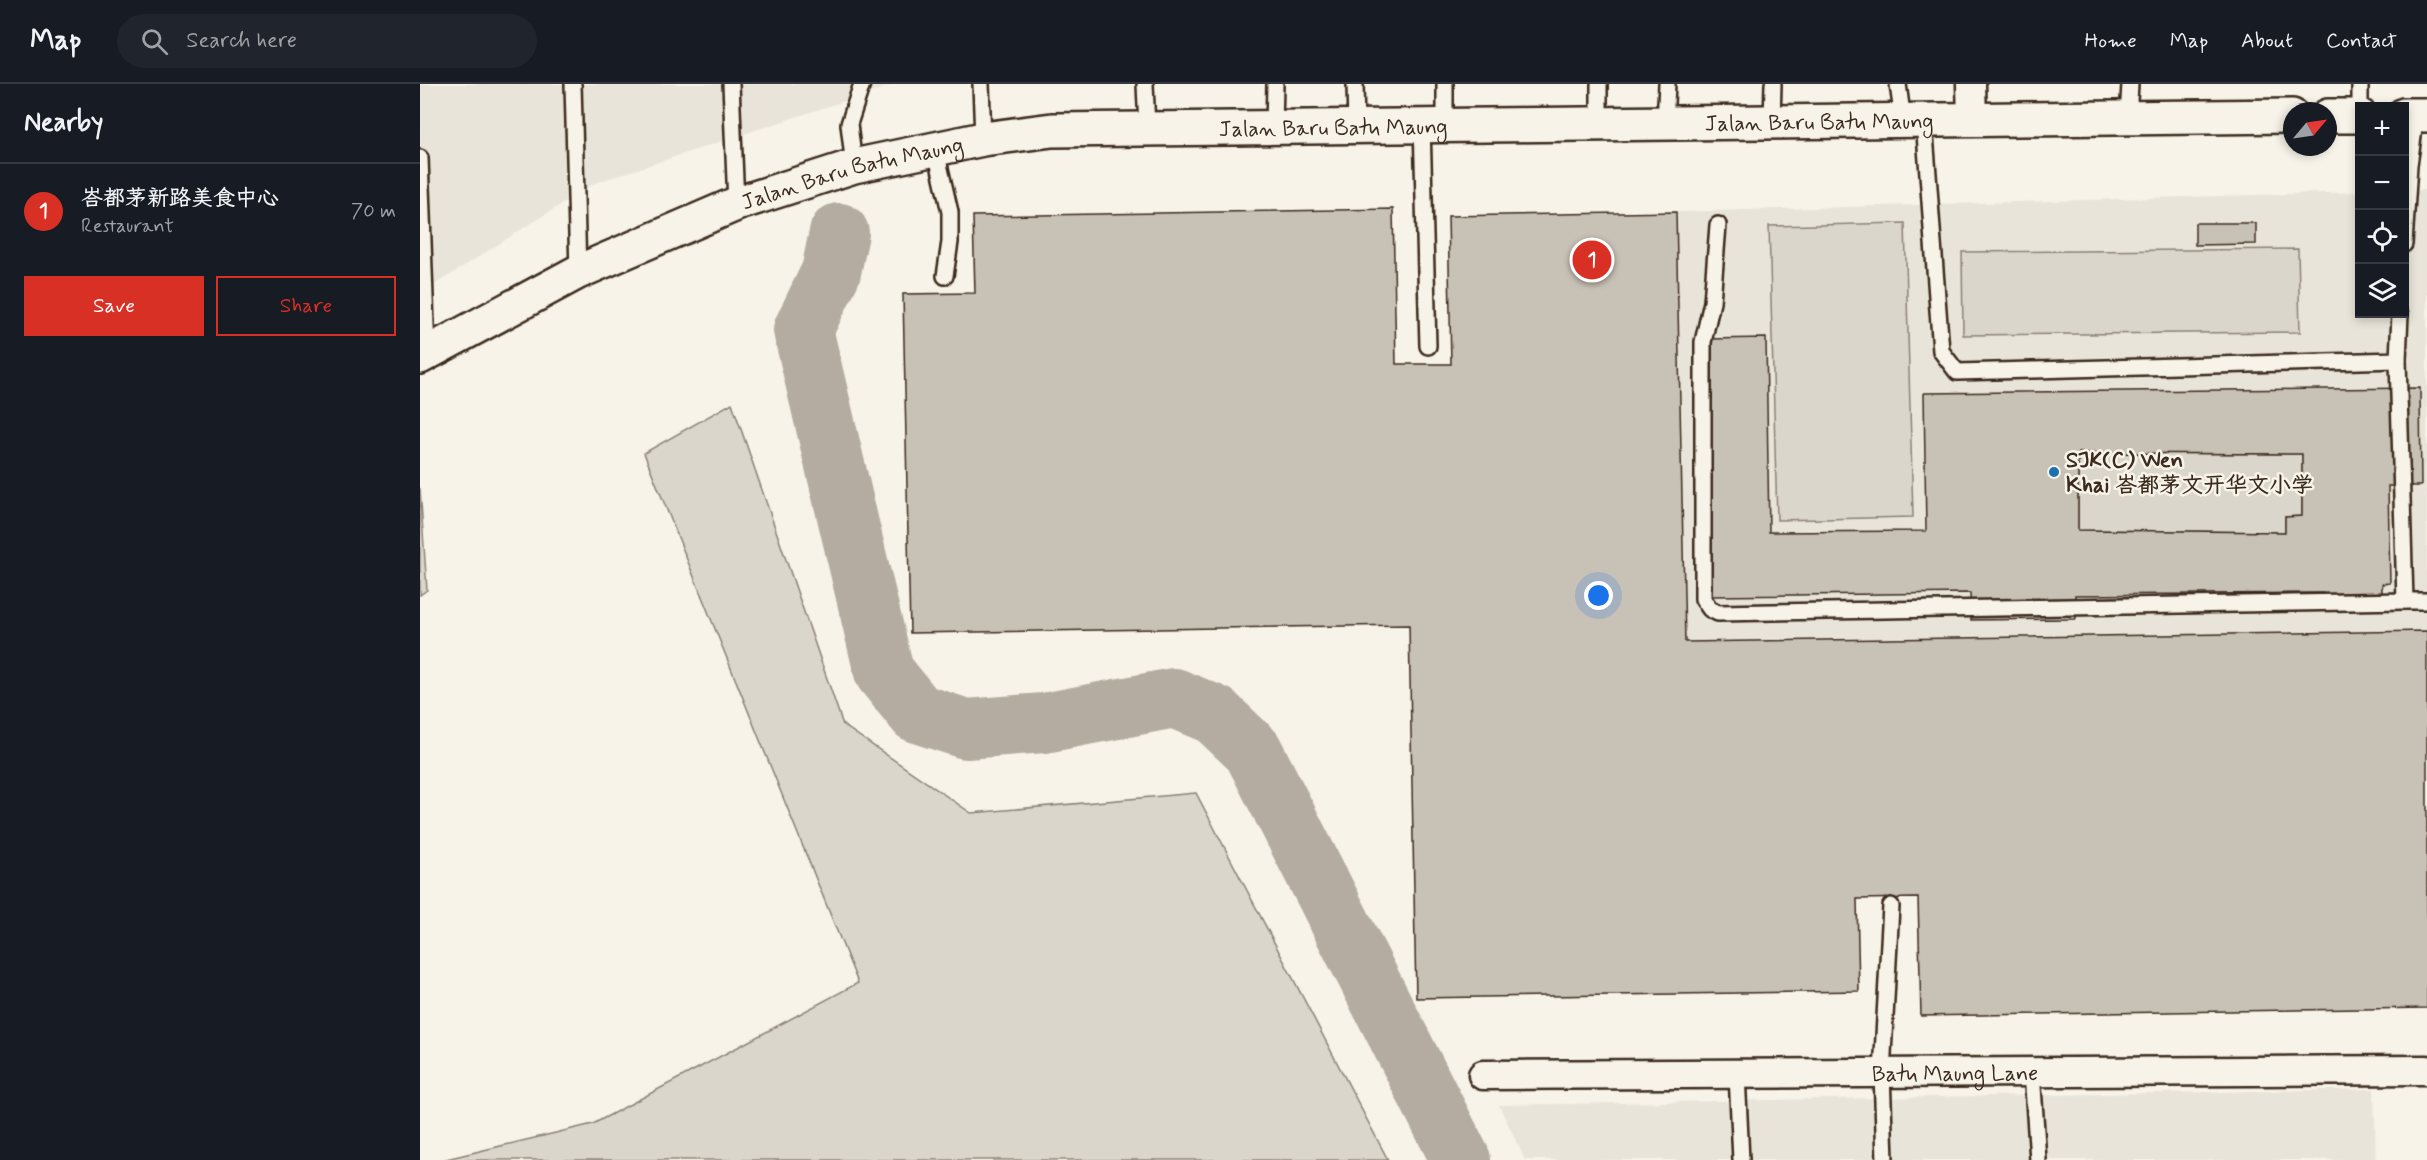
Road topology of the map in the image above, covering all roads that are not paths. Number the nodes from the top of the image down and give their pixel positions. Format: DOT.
graph roads {
  1 [pos="573,84"];
  2 [pos="731,84"];
  3 [pos="862,84"];
  4 [pos="981,84"];
  5 [pos="1145,84"];
  6 [pos="1275,84"];
  7 [pos="1355,84"];
  8 [pos="1445,84"];
  9 [pos="1599,84"];
  10 [pos="1667,84"];
  11 [pos="1773,84"];
  12 [pos="1898,84"];
  13 [pos="1971,84"];
  14 [pos="2130,84"];
  15 [pos="2360,84"];
  16 [pos="2360,102"];
  17 [pos="2416,115"];
  18 [pos="2337,116"];
  19 [pos="2355,116"];
  20 [pos="2283,117"];
  21 [pos="2128,118"];
  22 [pos="1914,120"];
  23 [pos="1972,120"];
  24 [pos="1772,122"];
  25 [pos="1665,123"];
  26 [pos="1599,124"];
  27 [pos="1433,125"];
  28 [pos="1356,126"];
  29 [pos="1274,127"];
  30 [pos="1148,128"];
  31 [pos="983,138"];
  32 [pos="935,147"];
  33 [pos="420,158"];
  34 [pos="854,166"];
  35 [pos="736,204"];
  36 [pos="2407,210"];
  37 [pos="1718,225"];
  38 [pos="578,272"];
  39 [pos="945,276"];
  40 [pos="2400,318"];
  41 [pos="1428,346"];
  42 [pos="423,355"];
  43 [pos="2398,360"];
  44 [pos="2405,601"];
  45 [pos="2427,601"];
  46 [pos="1891,906"];
  47 [pos="2427,1070"];
  48 [pos="2032,1072"];
  49 [pos="1882,1073"];
  50 [pos="1737,1074"];
  51 [pos="1483,1075"];
  52 [pos="1741,1160"];
  53 [pos="1885,1160"];
  54 [pos="2038,1160"];
  1 -- 38 [label="lane"];
  2 -- 35 [label="lane"];
  3 -- 34 [label="lane"];
  4 -- 31 [label="lane"];
  5 -- 30 [label="lane"];
  6 -- 29 [label="lane"];
  7 -- 28 [label="lane"];
  8 -- 27 [label="lane"];
  9 -- 26 [label="lane"];
  10 -- 25 [label="lane"];
  11 -- 24 [label="lane"];
  12 -- 22 [label="lane"];
  13 -- 23 [label="street"];
  14 -- 21 [label="lane"];
  15 -- 16 [label="lane"];
  17 -- 36 [label="lane"];
  18 -- 19 [label="street"];
  20 -- 21 [label="street, Jalan Baru Batu Maung"];
  21 -- 23 [label="street, Jalan Baru Batu Maung"];
  22 -- 23 [label="street, Jalan Baru Batu Maung"];
  22 -- 24 [label="street, Jalan Baru Batu Maung"];
  22 -- 43 [label="lane"];
  24 -- 25 [label="street, Jalan Baru Batu Maung"];
  25 -- 26 [label="street, Jalan Baru Batu Maung"];
  26 -- 27 [label="street, Jalan Baru Batu Maung"];
  27 -- 28 [label="street, Jalan Baru Batu Maung"];
  27 -- 41 [label="lane"];
  28 -- 29 [label="street, Jalan Baru Batu Maung"];
  29 -- 30 [label="street, Jalan Baru Batu Maung"];
  30 -- 31 [label="street, Jalan Baru Batu Maung"];
  31 -- 32 [label="street, Jalan Baru Batu Maung"];
  32 -- 34 [label="street, Jalan Baru Batu Maung"];
  32 -- 39 [label="lane"];
  33 -- 42 [label="lane"];
  34 -- 35 [label="street, Jalan Baru Batu Maung"];
  35 -- 38 [label="street, Jalan Baru Batu Maung"];
  37 -- 44 [label="lane"];
  38 -- 42 [label="street, Jalan Baru Batu Maung"];
  40 -- 43 [label="lane"];
  43 -- 44 [label="lane"];
  44 -- 45 [label="lane"];
  46 -- 49 [label="lane"];
  47 -- 48 [label="street, Batu Maung Lane"];
  48 -- 49 [label="street, Batu Maung Lane"];
  48 -- 54 [label="lane"];
  49 -- 50 [label="street, Batu Maung Lane"];
  49 -- 53 [label="lane"];
  50 -- 51 [label="street, Batu Maung Lane"];
  50 -- 52 [label="lane"];
}
